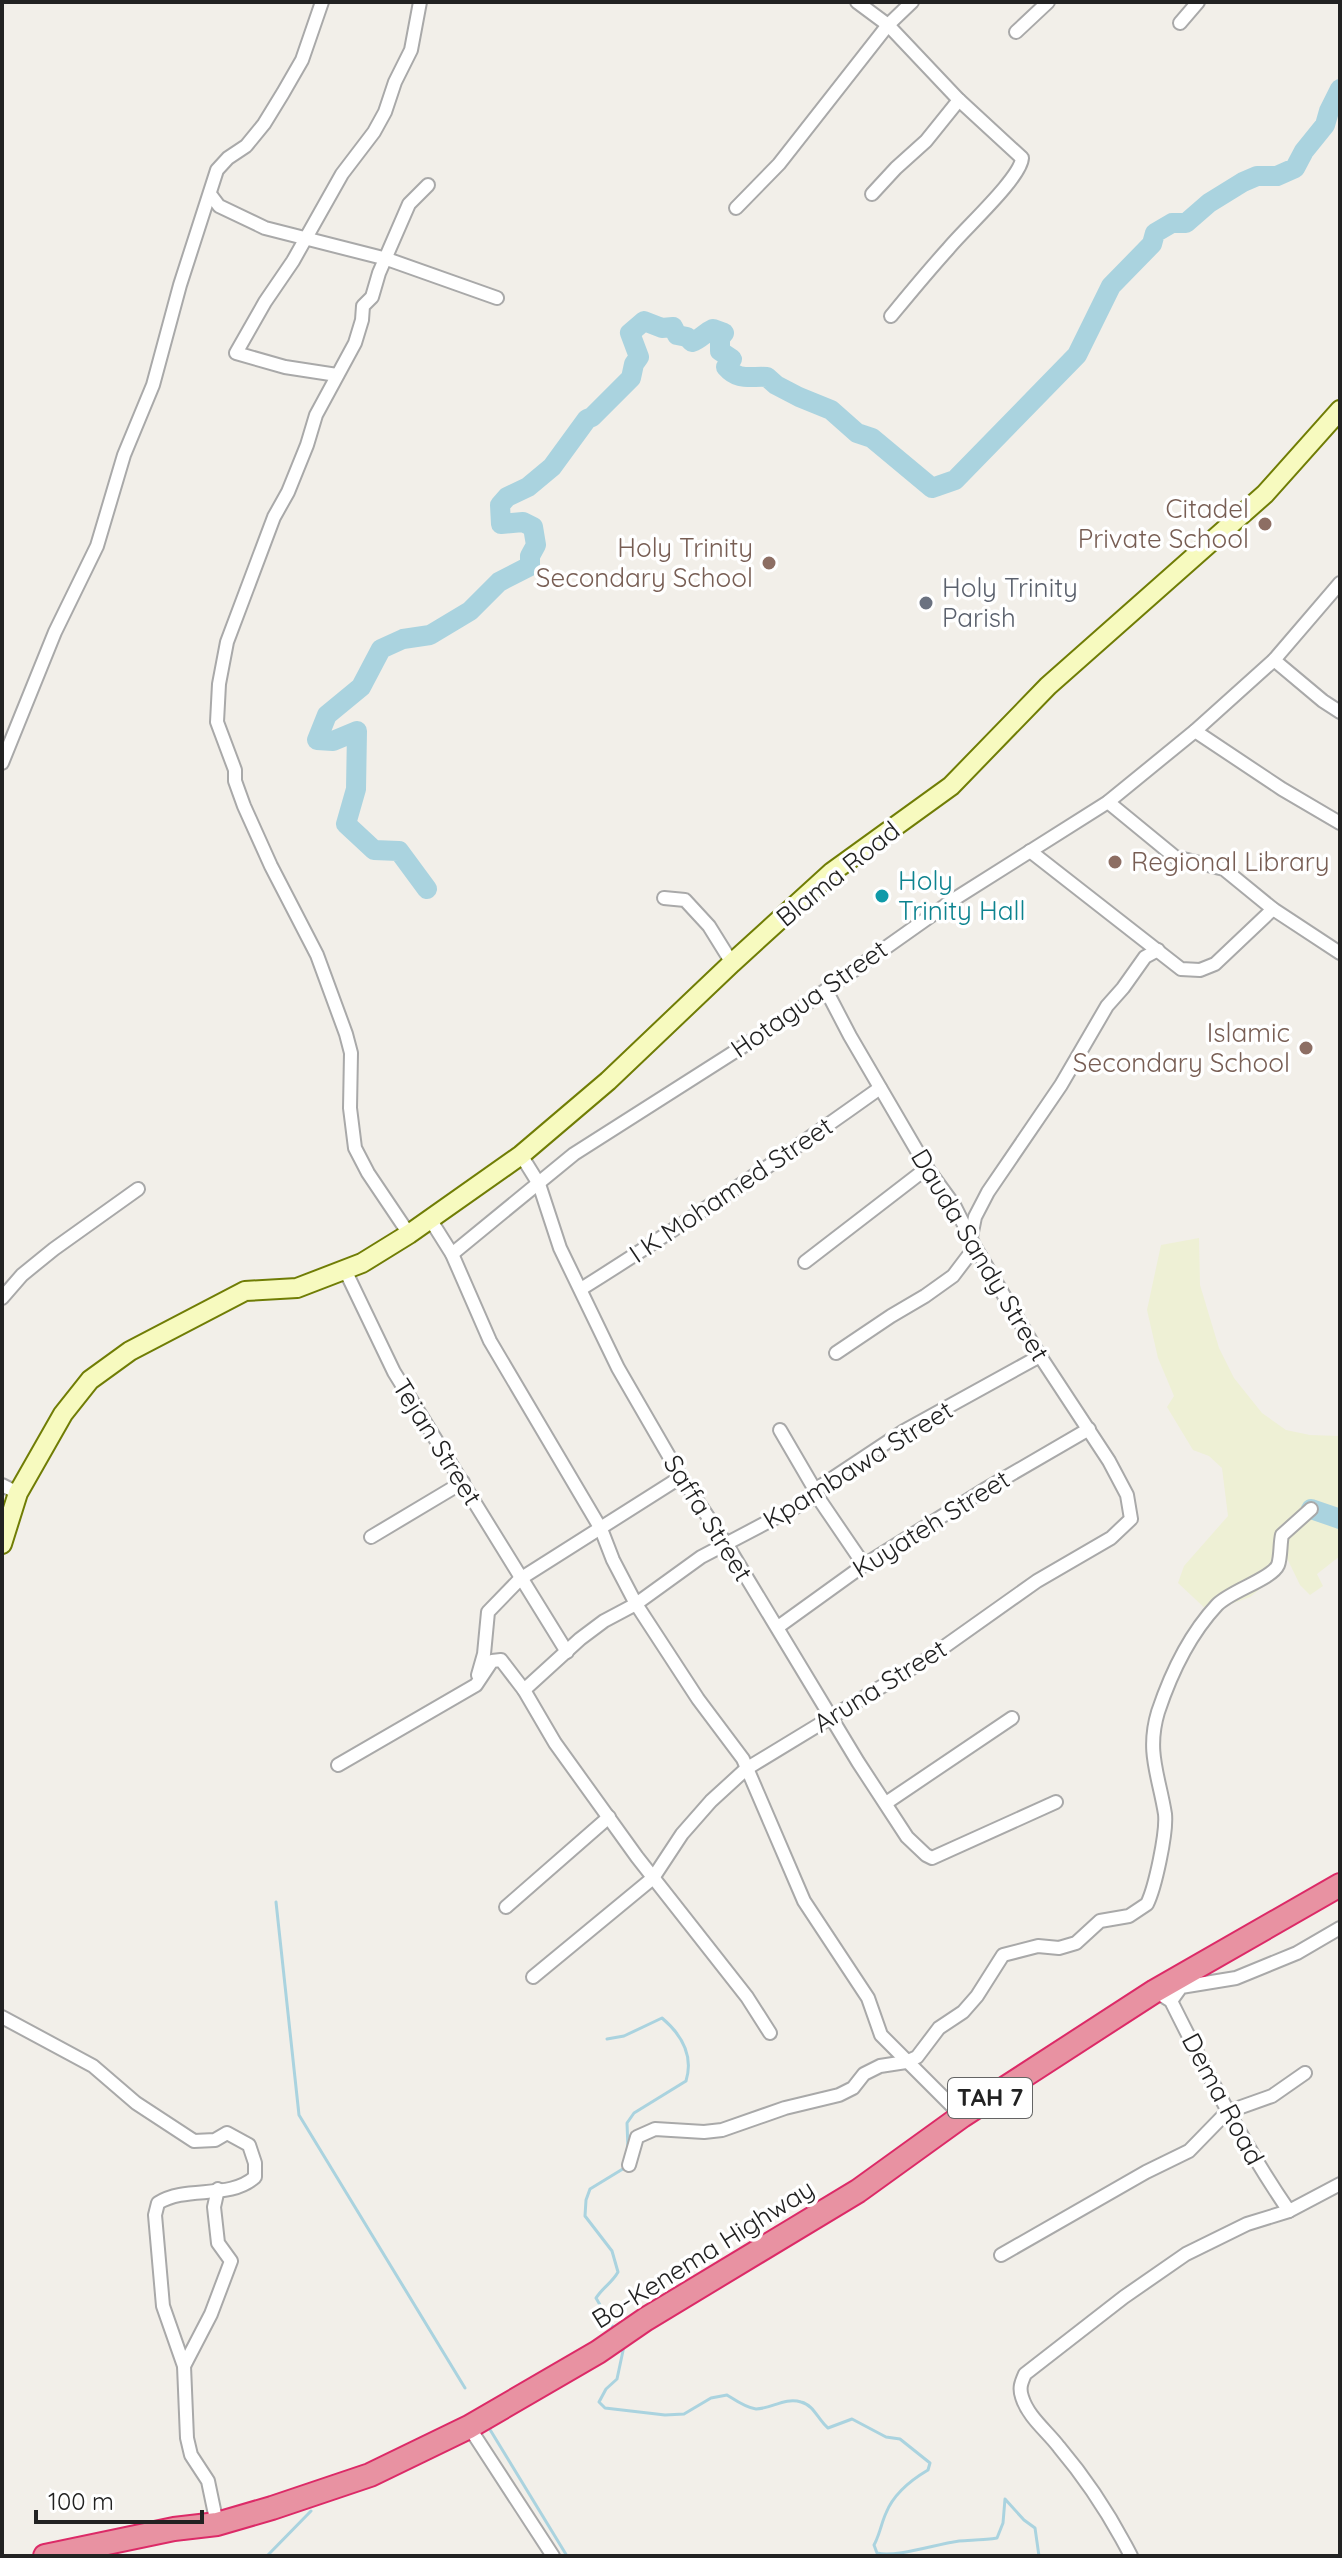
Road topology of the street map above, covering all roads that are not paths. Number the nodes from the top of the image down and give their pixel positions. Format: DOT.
graph roads {
  1 [pos="322,2"];
  2 [pos="420,2"];
  3 [pos="857,2"];
  4 [pos="912,2"];
  5 [pos="1048,2"];
  6 [pos="1198,2"];
  7 [pos="1180,23"];
  8 [pos="888,25"];
  9 [pos="1016,32"];
  10 [pos="959,100"];
  11 [pos="428,185"];
  12 [pos="210,194"];
  13 [pos="872,194"];
  14 [pos="736,208"];
  15 [pos="304,237"];
  16 [pos="387,259"];
  17 [pos="497,298"];
  18 [pos="891,316"];
  19 [pos="337,375"];
  20 [pos="1340,410"];
  21 [pos="1340,584"];
  22 [pos="1274,660"];
  23 [pos="1340,712"];
  24 [pos="1195,731"];
  25 [pos="2,763"];
  26 [pos="1108,802"];
  27 [pos="1340,823"];
  28 [pos="1030,851"];
  29 [pos="664,898"];
  30 [pos="1273,909"];
  31 [pos="1158,950"];
  32 [pos="1340,953"];
  33 [pos="732,963"];
  34 [pos="826,990"];
  35 [pos="880,1088"];
  36 [pos="521,1155"];
  37 [pos="927,1168"];
  38 [pos="539,1184"];
  39 [pos="138,1189"];
  40 [pos="430,1219"];
  41 [pos="409,1234"];
  42 [pos="973,1242"];
  43 [pos="452,1254"];
  44 [pos="805,1262"];
  45 [pos="345,1270"];
  46 [pos="581,1289"];
  47 [pos="2,1298"];
  48 [pos="836,1353"];
  49 [pos="1040,1356"];
  50 [pos="1089,1429"];
  51 [pos="780,1430"];
  52 [pos="681,1477"];
  53 [pos="463,1482"];
  54 [pos="10,1489"];
  55 [pos="816,1493"];
  56 [pos="1311,1509"];
  57 [pos="1131,1519"];
  58 [pos="601,1529"];
  59 [pos="371,1537"];
  60 [pos="2,1544"];
  61 [pos="727,1545"];
  62 [pos="864,1565"];
  63 [pos="520,1579"];
  64 [pos="636,1604"];
  65 [pos="778,1627"];
  66 [pos="567,1652"];
  67 [pos="476,1685"];
  68 [pos="524,1690"];
  69 [pos="832,1717"];
  70 [pos="1012,1718"];
  71 [pos="338,1765"];
  72 [pos="746,1769"];
  73 [pos="1056,1802"];
  74 [pos="886,1803"];
  75 [pos="609,1817"];
  76 [pos="653,1878"];
  77 [pos="1340,1885"];
  78 [pos="506,1907"];
  79 [pos="1340,1928"];
  80 [pos="533,1977"];
  81 [pos="1163,1996"];
  82 [pos="2,2017"];
  83 [pos="770,2033"];
  84 [pos="909,2060"];
  85 [pos="1305,2073"];
  86 [pos="1227,2112"];
  87 [pos="962,2116"];
  88 [pos="629,2165"];
  89 [pos="1340,2184"];
  90 [pos="218,2189"];
  91 [pos="1289,2211"];
  92 [pos="1001,2255"];
  93 [pos="184,2366"];
  94 [pos="469,2427"];
  95 [pos="217,2524"];
  96 [pos="45,2556"];
  97 [pos="553,2556"];
  98 [pos="1131,2556"];
  1 -- 12 [label="street"];
  2 -- 15 [label="street"];
  3 -- 8 [label="street"];
  4 -- 8 [label="street"];
  5 -- 9 [label="street"];
  6 -- 7 [label="street"];
  8 -- 10 [label="street"];
  8 -- 14 [label="street"];
  10 -- 13 [label="street"];
  10 -- 18 [label="street"];
  11 -- 16 [label="street"];
  12 -- 15 [label="street"];
  12 -- 25 [label="street"];
  15 -- 16 [label="street"];
  15 -- 19 [label="street"];
  16 -- 17 [label="street"];
  16 -- 19 [label="street"];
  19 -- 41 [label="street"];
  20 -- 33 [label="street, Blama Road"];
  21 -- 22 [label="street, Hotagua Street"];
  22 -- 23 [label="street"];
  22 -- 24 [label="street, Hotagua Street"];
  24 -- 26 [label="street, Hotagua Street"];
  24 -- 27 [label="street"];
  26 -- 28 [label="street, Hotagua Street"];
  26 -- 30 [label="street"];
  28 -- 31 [label="street"];
  28 -- 34 [label="street, Hotagua Street"];
  29 -- 33 [label="street"];
  30 -- 31 [label="street"];
  30 -- 32 [label="street"];
  31 -- 42 [label="street"];
  33 -- 36 [label="street, Blama Road"];
  34 -- 35 [label="street, Dauda Sandy Street"];
  34 -- 38 [label="street, Hotagua Street"];
  35 -- 37 [label="street, Dauda Sandy Street"];
  35 -- 46 [label="street, I K Mohamed Street"];
  36 -- 38 [label="street, Saffa Street"];
  36 -- 40 [label="street, Blama Road"];
  37 -- 42 [label="street, Dauda Sandy Street"];
  37 -- 44 [label="street"];
  38 -- 43 [label="street, Hotagua Street"];
  38 -- 46 [label="street, Saffa Street"];
  39 -- 47 [label="street"];
  40 -- 41 [label="street, Blama Road"];
  40 -- 43 [label="street"];
  41 -- 45 [label="street, Blama Road"];
  42 -- 48 [label="street"];
  42 -- 49 [label="street, Dauda Sandy Street"];
  43 -- 58 [label="street"];
  45 -- 53 [label="street, Tejan Street"];
  45 -- 54 [label="street, Blama Road"];
  46 -- 52 [label="street, Saffa Street"];
  49 -- 50 [label="street, Dauda Sandy Street"];
  49 -- 55 [label="street, Kpambawa Street"];
  50 -- 57 [label="street, Dauda Sandy Street"];
  50 -- 62 [label="street, Kuyateh Street"];
  51 -- 55 [label="street"];
  52 -- 58 [label="street"];
  52 -- 61 [label="street, Saffa Street"];
  53 -- 59 [label="street"];
  53 -- 63 [label="street, Tejan Street"];
  54 -- 60 [label="street"];
  55 -- 61 [label="street, Kpambawa Street"];
  55 -- 62 [label="street"];
  56 -- 84 [label="street"];
  57 -- 69 [label="street, Aruna Street"];
  58 -- 63 [label="street"];
  58 -- 64 [label="street"];
  61 -- 64 [label="street, Kpambawa Street"];
  61 -- 65 [label="street, Saffa Street"];
  62 -- 65 [label="street, Kuyateh Street"];
  63 -- 66 [label="street, Tejan Street"];
  63 -- 67 [label="street"];
  64 -- 66 [label="street, Kpambawa Street"];
  64 -- 72 [label="street"];
  65 -- 69 [label="street, Saffa Street"];
  66 -- 68 [label="street, Kpambawa Street"];
  67 -- 68 [label="street"];
  67 -- 71 [label="street"];
  68 -- 75 [label="street"];
  69 -- 72 [label="street, Aruna Street"];
  69 -- 74 [label="street, Saffa Street"];
  70 -- 74 [label="street"];
  72 -- 76 [label="street, Aruna Street"];
  72 -- 84 [label="street"];
  73 -- 74 [label="street, Saffa Street"];
  75 -- 76 [label="street"];
  75 -- 78 [label="street"];
  76 -- 80 [label="street, Aruna Street"];
  76 -- 83 [label="street"];
  77 -- 81 [label="highway, Bo-Kenema Highway / TAH 7"];
  79 -- 81 [label="street"];
  81 -- 86 [label="street, Dema Road"];
  81 -- 87 [label="highway, Bo-Kenema Highway / TAH 7"];
  82 -- 90 [label="street"];
  84 -- 87 [label="street"];
  84 -- 88 [label="street"];
  85 -- 86 [label="street"];
  86 -- 91 [label="street, Dema Road"];
  86 -- 92 [label="street"];
  87 -- 94 [label="highway, Bo-Kenema Highway / TAH 7"];
  89 -- 91 [label="street"];
  90 -- 93 [label="street"];
  90 -- 93 [label="street"];
  91 -- 98 [label="street"];
  93 -- 95 [label="street"];
  94 -- 95 [label="highway, Bo-Kenema Highway / TAH 7"];
  94 -- 97 [label="street"];
  95 -- 96 [label="highway, Bo-Kenema Highway / TAH 7"];
}
